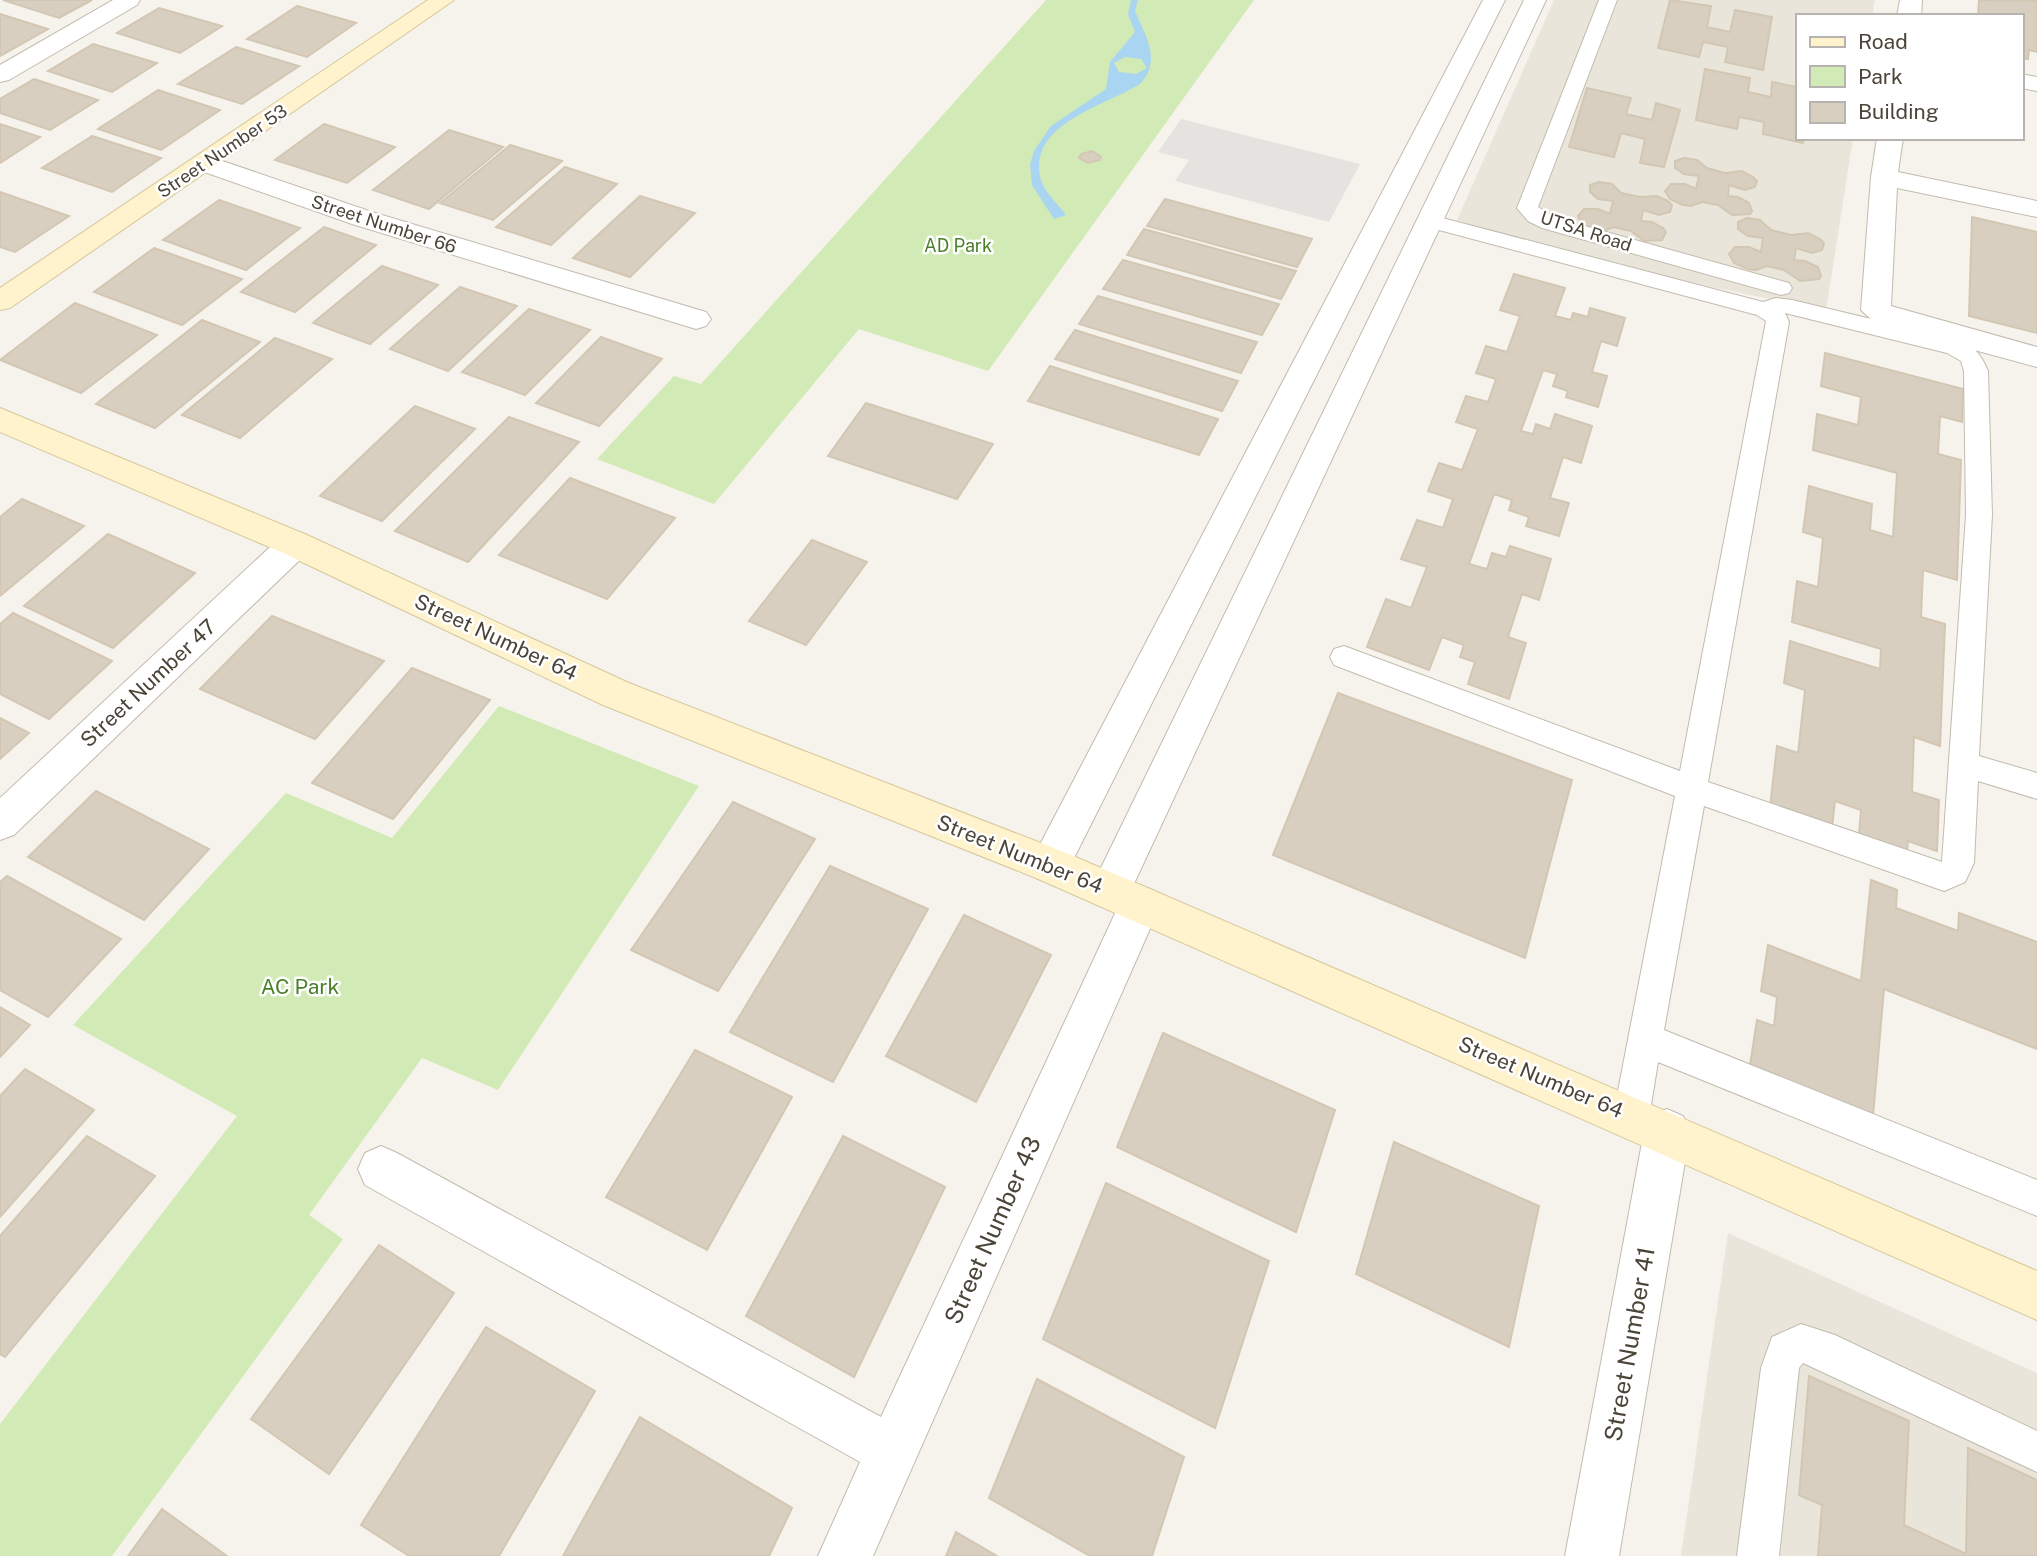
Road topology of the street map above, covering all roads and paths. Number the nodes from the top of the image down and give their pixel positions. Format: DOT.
graph roads {
  1 [pos="129,0"];
  2 [pos="443,0"];
  3 [pos="1494,0"];
  4 [pos="1535,0"];
  5 [pos="1608,0"];
  6 [pos="0,75"];
  7 [pos="1890,140"];
  8 [pos="205,163"];
  9 [pos="1884,177"];
  10 [pos="2037,209"];
  11 [pos="1431,221"];
  12 [pos="1773,299"];
  13 [pos="0,301"];
  14 [pos="696,319"];
  15 [pos="2037,357"];
  16 [pos="0,419"];
  17 [pos="295,544"];
  18 [pos="1344,657"];
  19 [pos="1965,764"];
  20 [pos="2037,786"];
  21 [pos="1692,789"];
  22 [pos="0,823"];
  23 [pos="1049,865"];
  24 [pos="1125,897"];
  25 [pos="1646,1040"];
  26 [pos="1649,1124"];
  27 [pos="381,1169"];
  28 [pos="2037,1198"];
  29 [pos="2037,1296"];
  30 [pos="892,1451"];
  31 [pos="2037,1452"];
  32 [pos="845,1556"];
  33 [pos="1592,1556"];
  34 [pos="1758,1556"];
  1 -- 6 [label="street"];
  2 -- 8 [label="street, Street Number 53"];
  3 -- 23 [label="street"];
  4 -- 11 [label="street, Street Number 43"];
  5 -- 12 [label="lane, UTSA Road"];
  7 -- 9 [label="street"];
  8 -- 13 [label="street, Street Number 53"];
  8 -- 14 [label="street, Street Number 66"];
  9 -- 10 [label="street"];
  9 -- 15 [label="street"];
  11 -- 12 [label="lane"];
  11 -- 24 [label="street, Street Number 43"];
  12 -- 19 [label="lane"];
  12 -- 21 [label="lane"];
  16 -- 17 [label="street, Street Number 64"];
  17 -- 22 [label="street, Street Number 47"];
  17 -- 23 [label="street, Street Number 64"];
  18 -- 21 [label="lane"];
  19 -- 20 [label="lane"];
  19 -- 21 [label="lane"];
  21 -- 25 [label="lane"];
  23 -- 24 [label="street, Street Number 64"];
  24 -- 26 [label="street, Street Number 64"];
  24 -- 30 [label="street, Street Number 43"];
  25 -- 26 [label="lane"];
  25 -- 28 [label="lane"];
  26 -- 29 [label="street, Street Number 64"];
  26 -- 33 [label="street, Street Number 41"];
  27 -- 30 [label="street"];
  30 -- 32 [label="street, Street Number 43"];
  31 -- 34 [label="lane"];
}
